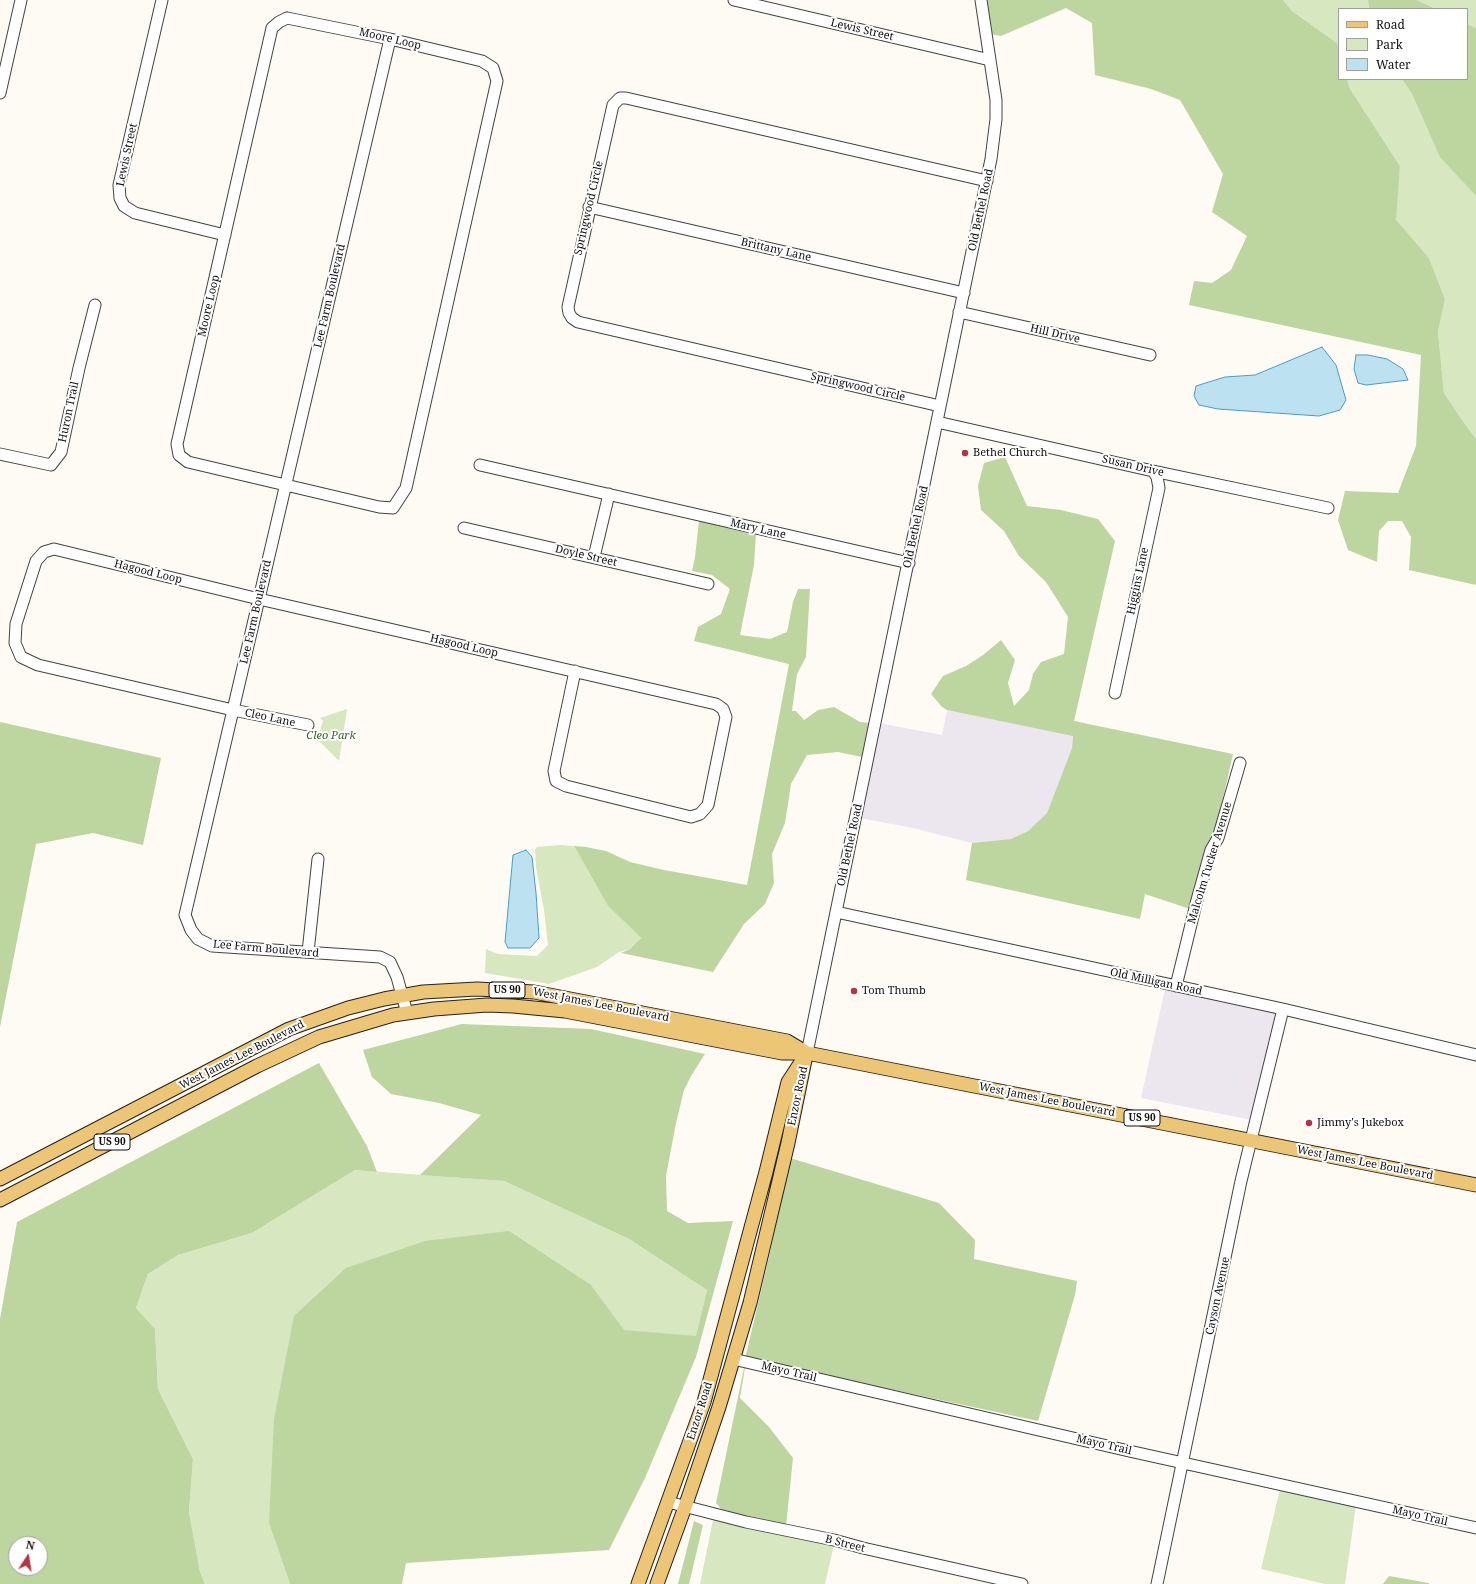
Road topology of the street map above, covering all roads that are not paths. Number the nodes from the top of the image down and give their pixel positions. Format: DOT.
graph roads {
  1 [pos="21,0"];
  2 [pos="162,0"];
  3 [pos="734,0"];
  4 [pos="981,0"];
  5 [pos="390,39"];
  6 [pos="990,60"];
  7 [pos="0,93"];
  8 [pos="987,181"];
  9 [pos="590,207"];
  10 [pos="225,235"];
  11 [pos="964,293"];
  12 [pos="95,305"];
  13 [pos="959,312"];
  14 [pos="1150,355"];
  15 [pos="940,406"];
  16 [pos="937,422"];
  17 [pos="0,454"];
  18 [pos="480,465"];
  19 [pos="1153,471"];
  20 [pos="286,484"];
  21 [pos="609,494"];
  22 [pos="1328,508"];
  23 [pos="464,528"];
  24 [pos="594,557"];
  25 [pos="908,563"];
  26 [pos="708,584"];
  27 [pos="259,599"];
  28 [pos="575,671"];
  29 [pos="1115,693"];
  30 [pos="233,710"];
  31 [pos="308,725"];
  32 [pos="1240,764"];
  33 [pos="318,859"];
  34 [pos="836,912"];
  35 [pos="308,952"];
  36 [pos="1176,986"];
  37 [pos="402,996"];
  38 [pos="1283,1009"];
  39 [pos="406,1013"];
  40 [pos="807,1053"];
  41 [pos="1476,1056"];
  42 [pos="215,1067"];
  43 [pos="224,1084"];
  44 [pos="1251,1141"];
  45 [pos="0,1180"];
  46 [pos="1476,1185"];
  47 [pos="0,1200"];
  48 [pos="733,1359"];
  49 [pos="1182,1462"];
  50 [pos="668,1502"];
  51 [pos="685,1507"];
  52 [pos="1476,1528"];
  53 [pos="638,1584"];
  54 [pos="657,1584"];
  55 [pos="1022,1584"];
  56 [pos="1158,1584"];
  1 -- 7 [label="street"];
  2 -- 10 [label="street, Lewis Street"];
  3 -- 6 [label="street, Lewis Street"];
  4 -- 6 [label="street, Old Bethel Road"];
  5 -- 10 [label="street, Moore Loop"];
  5 -- 20 [label="street, Lee Farm Boulevard"];
  5 -- 20 [label="street, Moore Loop"];
  6 -- 8 [label="street, Old Bethel Road"];
  8 -- 9 [label="street, Springwood Circle"];
  8 -- 11 [label="street, Old Bethel Road"];
  9 -- 11 [label="street, Brittany Lane"];
  9 -- 15 [label="street, Springwood Circle"];
  10 -- 20 [label="street, Moore Loop"];
  11 -- 13 [label="street, Old Bethel Road"];
  12 -- 17 [label="street, Huron Trail"];
  13 -- 14 [label="street, Hill Drive"];
  13 -- 15 [label="street, Old Bethel Road"];
  15 -- 16 [label="street, Old Bethel Road"];
  16 -- 19 [label="street, Susan Drive"];
  16 -- 25 [label="street, Old Bethel Road"];
  18 -- 21 [label="street, Mary Lane"];
  19 -- 22 [label="street, Susan Drive"];
  19 -- 29 [label="street, Higgins Lane"];
  20 -- 27 [label="street, Lee Farm Boulevard"];
  21 -- 24 [label="street"];
  21 -- 25 [label="street, Mary Lane"];
  23 -- 24 [label="street, Doyle Street"];
  24 -- 26 [label="street, Doyle Street"];
  25 -- 34 [label="street, Old Bethel Road"];
  27 -- 28 [label="street, Hagood Loop"];
  27 -- 30 [label="street, Lee Farm Boulevard"];
  27 -- 30 [label="street, Hagood Loop"];
  28 -- 28 [label="street, Hagood Loop"];
  30 -- 31 [label="street, Cleo Lane"];
  30 -- 35 [label="street, Lee Farm Boulevard"];
  32 -- 36 [label="street, Malcolm Tucker Avenue"];
  33 -- 35 [label="street"];
  34 -- 36 [label="street, Old Milligan Road"];
  34 -- 40 [label="street, Old Bethel Road"];
  35 -- 37 [label="street, Lee Farm Boulevard"];
  36 -- 38 [label="street, Old Milligan Road"];
  37 -- 39 [label="street, Lee Farm Boulevard"];
  37 -- 40 [label="main road, West James Lee Boulevard / US 90"];
  37 -- 42 [label="main road, West James Lee Boulevard / US 90"];
  38 -- 41 [label="street, Old Milligan Road"];
  38 -- 44 [label="street, Cayson Avenue"];
  39 -- 40 [label="main road, West James Lee Boulevard / US 90"];
  39 -- 43 [label="main road, West James Lee Boulevard / US 90"];
  40 -- 44 [label="main road, West James Lee Boulevard / US 90"];
  40 -- 48 [label="main road, Enzor Road"];
  40 -- 50 [label="main road, Enzor Road"];
  42 -- 43 [label="street"];
  42 -- 45 [label="main road, West James Lee Boulevard / US 90"];
  43 -- 47 [label="main road, West James Lee Boulevard / US 90"];
  44 -- 46 [label="main road, West James Lee Boulevard / US 90"];
  44 -- 49 [label="street, Cayson Avenue"];
  48 -- 49 [label="street, Mayo Trail"];
  48 -- 51 [label="main road, Enzor Road"];
  49 -- 52 [label="street, Mayo Trail"];
  49 -- 56 [label="street, Cayson Avenue"];
  50 -- 51 [label="street, B Street"];
  50 -- 53 [label="main road, Enzor Road"];
  51 -- 54 [label="main road, Enzor Road"];
  51 -- 55 [label="street, B Street"];
}
